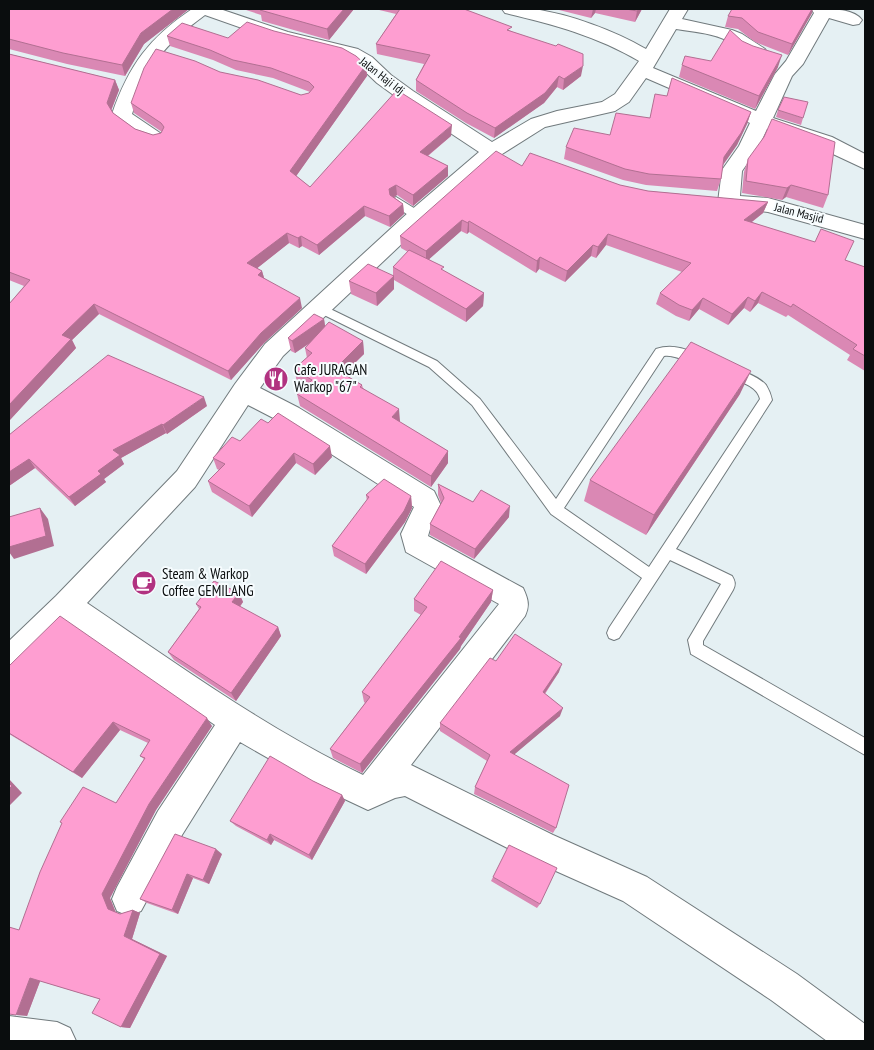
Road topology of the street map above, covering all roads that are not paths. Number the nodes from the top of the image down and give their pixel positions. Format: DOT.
graph roads {
  1 [pos="203,9"];
  2 [pos="511,9"];
  3 [pos="822,10"];
  4 [pos="674,16"];
  5 [pos="853,20"];
  6 [pos="794,64"];
  7 [pos="647,65"];
  8 [pos="112,81"];
  9 [pos="131,85"];
  10 [pos="763,121"];
  11 [pos="156,139"];
  12 [pos="496,148"];
  13 [pos="528,155"];
  14 [pos="863,155"];
  15 [pos="396,201"];
  16 [pos="418,216"];
  17 [pos="865,232"];
  18 [pos="318,308"];
  19 [pos="244,391"];
  20 [pos="556,510"];
  21 [pos="668,552"];
  22 [pos="652,577"];
  23 [pos="66,605"];
  24 [pos="614,633"];
  25 [pos="9,661"];
  26 [pos="236,720"];
  27 [pos="865,747"];
  28 [pos="368,794"];
  29 [pos="129,899"];
  30 [pos="9,1034"];
  31 [pos="57,1041"];
  32 [pos="858,1041"];
  1 -- 9 [label="street"];
  1 -- 12 [label="street, Jalan Haji Idj"];
  2 -- 7 [label="street"];
  3 -- 5 [label="street"];
  3 -- 6 [label="street"];
  4 -- 6 [label="street"];
  4 -- 7 [label="street"];
  6 -- 10 [label="street"];
  7 -- 10 [label="street"];
  7 -- 12 [label="street"];
  8 -- 9 [label="street"];
  9 -- 11 [label="street"];
  10 -- 14 [label="street"];
  10 -- 17 [label="street, Jalan Masjid"];
  12 -- 13 [label="street"];
  12 -- 16 [label="street"];
  15 -- 16 [label="lane"];
  16 -- 18 [label="street"];
  18 -- 19 [label="street"];
  18 -- 20 [label="lane"];
  19 -- 23 [label="street"];
  19 -- 28 [label="street"];
  20 -- 21 [label="lane"];
  20 -- 22 [label="lane"];
  21 -- 22 [label="lane"];
  21 -- 27 [label="lane"];
  22 -- 24 [label="lane"];
  23 -- 25 [label="street"];
  23 -- 26 [label="street"];
  26 -- 28 [label="street"];
  26 -- 29 [label="street"];
  28 -- 32 [label="street"];
  30 -- 31 [label="street"];
}
